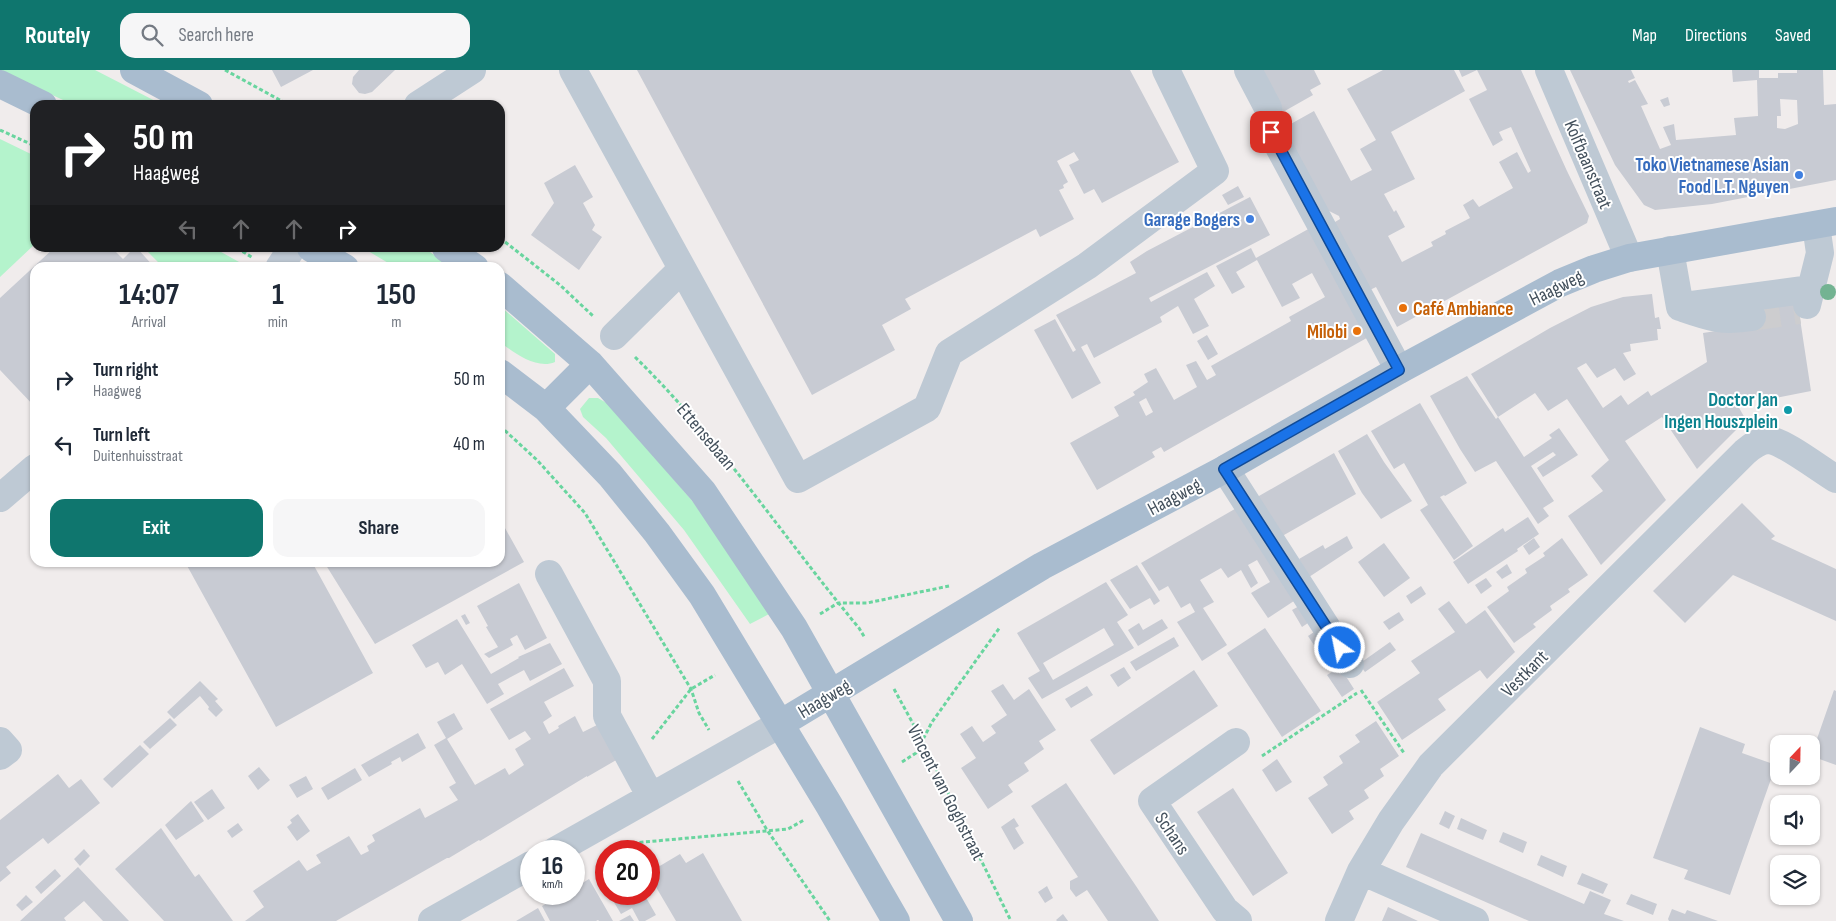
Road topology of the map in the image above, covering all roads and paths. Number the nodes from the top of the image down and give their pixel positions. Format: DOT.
graph roads {
  1 [pos="134,70"];
  2 [pos="225,70"];
  3 [pos="472,70"];
  4 [pos="574,70"];
  5 [pos="1166,70"];
  6 [pos="1248,70"];
  7 [pos="1549,70"];
  8 [pos="438,79"];
  9 [pos="0,84"];
  10 [pos="33,100"];
  11 [pos="190,100"];
  12 [pos="280,100"];
  13 [pos="422,100"];
  14 [pos="0,130"];
  15 [pos="30,144"];
  16 [pos="1826,223"];
  17 [pos="505,242"];
  18 [pos="1670,250"];
  19 [pos="318,252"];
  20 [pos="452,252"];
  21 [pos="1629,258"];
  22 [pos="334,262"];
  23 [pos="466,262"];
  24 [pos="682,269"];
  25 [pos="505,290"];
  26 [pos="1680,307"];
  27 [pos="1752,317"];
  28 [pos="614,336"];
  29 [pos="590,364"];
  30 [pos="1399,370"];
  31 [pos="505,377"];
  32 [pos="546,408"];
  33 [pos="505,431"];
  34 [pos="1224,469"];
  35 [pos="30,472"];
  36 [pos="1836,479"];
  37 [pos="0,498"];
  38 [pos="550,574"];
  39 [pos="880,664"];
  40 [pos="1350,664"];
  41 [pos="1361,690"];
  42 [pos="831,693"];
  43 [pos="780,724"];
  44 [pos="0,741"];
  45 [pos="1236,742"];
  46 [pos="0,756"];
  47 [pos="724,756"];
  48 [pos="1422,778"];
  49 [pos="651,797"];
  50 [pos="575,840"];
  51 [pos="520,871"];
  52 [pos="1361,871"];
  53 [pos="432,921"];
  54 [pos="830,921"];
  55 [pos="896,921"];
  56 [pos="959,921"];
  57 [pos="1012,921"];
  58 [pos="1238,921"];
  59 [pos="1339,921"];
  60 [pos="1475,921"];
  1 -- 11 [label="main road"];
  2 -- 12 [label="path"];
  3 -- 8 [label="street"];
  4 -- 24 [label="street"];
  5 -- 24 [label="street"];
  6 -- 30 [label="street"];
  7 -- 21 [label="street, Kolfbaanstraat"];
  8 -- 13 [label="street"];
  9 -- 10 [label="main road"];
  14 -- 15 [label="path"];
  16 -- 18 [label="main road, Haagweg"];
  16 -- 26 [label="street"];
  17 -- 28 [label="path, Ettensebaan"];
  18 -- 21 [label="main road, Haagweg"];
  18 -- 26 [label="street"];
  19 -- 22 [label="main road"];
  20 -- 23 [label="main road"];
  21 -- 30 [label="main road, Haagweg"];
  24 -- 28 [label="street"];
  25 -- 29 [label="main road, Ettensebaan"];
  26 -- 27 [label="street"];
  28 -- 39 [label="path, Ettensebaan"];
  29 -- 32 [label="main road"];
  29 -- 42 [label="main road, Ettensebaan"];
  30 -- 34 [label="main road, Haagweg"];
  31 -- 32 [label="main road"];
  32 -- 43 [label="main road"];
  33 -- 47 [label="path"];
  34 -- 39 [label="main road, Haagweg"];
  34 -- 40 [label="street"];
  35 -- 37 [label="street"];
  36 -- 48 [label="street, Vestkant"];
  38 -- 49 [label="street"];
  39 -- 42 [label="main road, Haagweg"];
  39 -- 57 [label="path, Vincent van Goghstraat"];
  40 -- 41 [label="path"];
  41 -- 45 [label="path"];
  41 -- 48 [label="path"];
  42 -- 43 [label="main road, Haagweg"];
  42 -- 56 [label="main road"];
  43 -- 47 [label="street, Haagweg"];
  43 -- 55 [label="main road"];
  44 -- 46 [label="street"];
  45 -- 58 [label="street, Schans"];
  47 -- 49 [label="street, Haagweg"];
  47 -- 54 [label="path"];
  48 -- 52 [label="street, Vestkant"];
  49 -- 50 [label="street, Haagweg"];
  51 -- 53 [label="street"];
  52 -- 59 [label="street, Vestkant"];
  52 -- 60 [label="street"];
}
